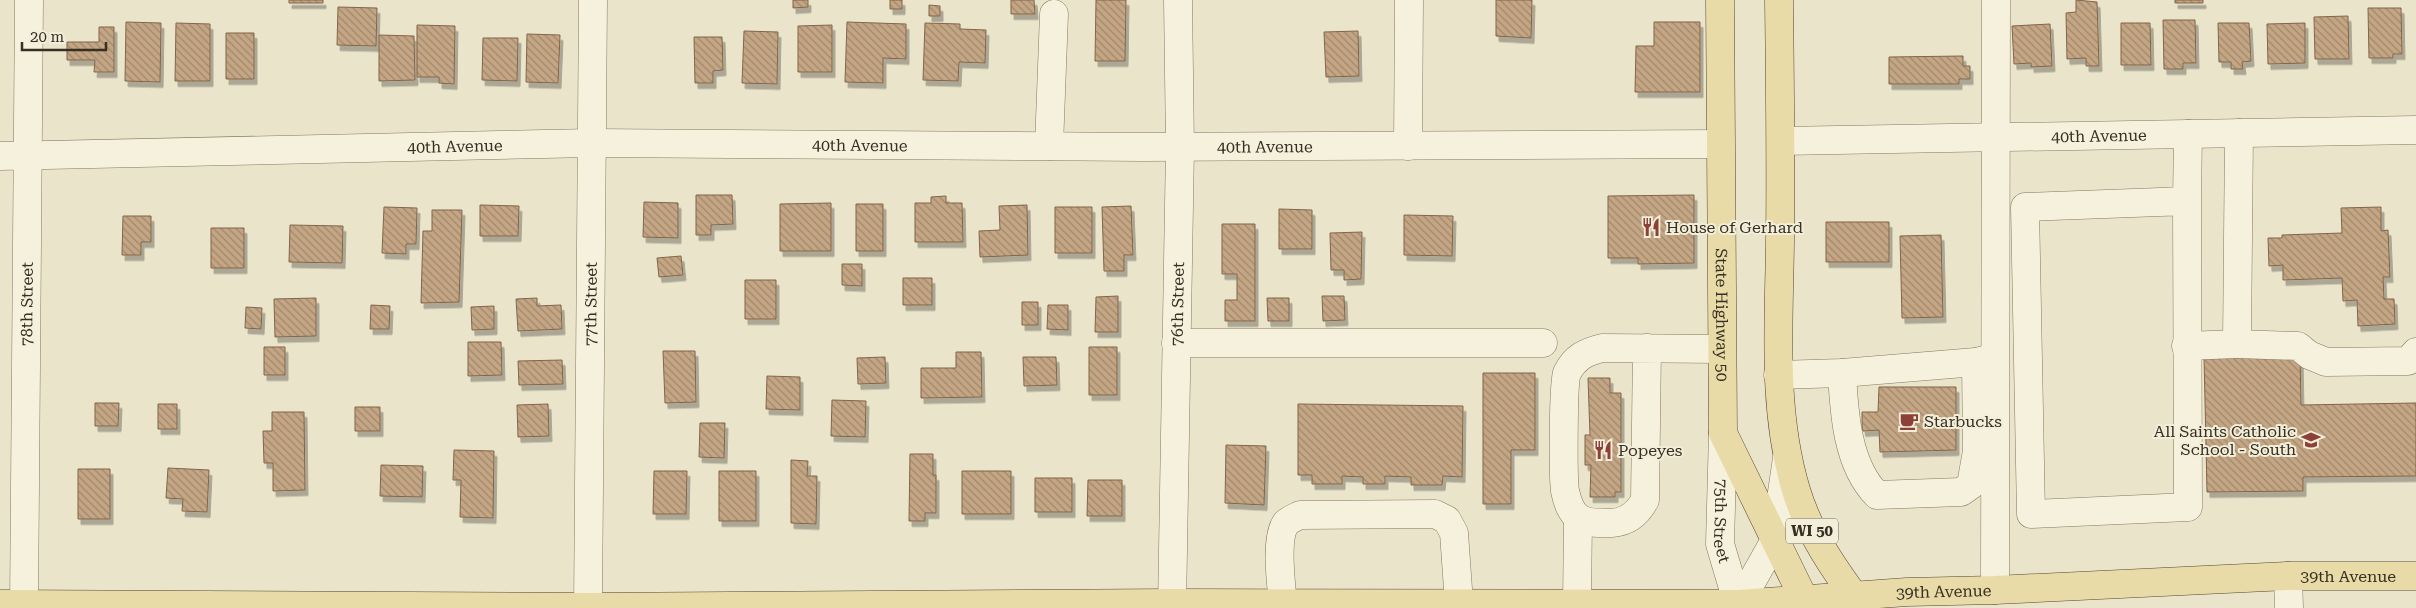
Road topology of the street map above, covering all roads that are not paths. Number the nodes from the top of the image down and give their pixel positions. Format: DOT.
graph roads {
  1 [pos="29,0"];
  2 [pos="593,0"];
  3 [pos="1178,0"];
  4 [pos="1409,0"];
  5 [pos="1720,0"];
  6 [pos="1779,0"];
  7 [pos="1996,0"];
  8 [pos="1054,14"];
  9 [pos="2416,130"];
  10 [pos="2239,133"];
  11 [pos="2188,134"];
  12 [pos="1996,137"];
  13 [pos="1781,141"];
  14 [pos="592,142"];
  15 [pos="1720,144"];
  16 [pos="1049,146"];
  17 [pos="1408,146"];
  18 [pos="1180,147"];
  19 [pos="0,156"];
  20 [pos="28,156"];
  21 [pos="2187,201"];
  22 [pos="2026,238"];
  23 [pos="1996,239"];
  24 [pos="1176,344"];
  25 [pos="1543,344"];
  26 [pos="2237,344"];
  27 [pos="2186,346"];
  28 [pos="1647,348"];
  29 [pos="1722,349"];
  30 [pos="2416,352"];
  31 [pos="1986,360"];
  32 [pos="1842,373"];
  33 [pos="1778,375"];
  34 [pos="1723,433"];
  35 [pos="2030,446"];
  36 [pos="1995,457"];
  37 [pos="1787,458"];
  38 [pos="1983,485"];
  39 [pos="1578,518"];
  40 [pos="1775,540"];
  41 [pos="2288,576"];
  42 [pos="2416,576"];
  43 [pos="1995,590"];
  44 [pos="1858,602"];
  45 [pos="1283,603"];
  46 [pos="1577,604"];
  47 [pos="1808,604"];
  48 [pos="16,605"];
  49 [pos="1172,605"];
  50 [pos="1356,605"];
  51 [pos="1445,605"];
  52 [pos="1739,606"];
  53 [pos="588,608"];
  54 [pos="2289,608"];
  1 -- 20 [label="street, 78th Street"];
  2 -- 14 [label="street, 77th Street"];
  3 -- 18 [label="street, 76th Street"];
  4 -- 17 [label="street"];
  5 -- 15 [label="main road, State Highway 50 / WI 50"];
  6 -- 13 [label="main road, WI 50"];
  7 -- 12 [label="street"];
  8 -- 16 [label="street"];
  9 -- 10 [label="street, 40th Avenue"];
  10 -- 11 [label="street, 40th Avenue"];
  10 -- 26 [label="street"];
  11 -- 12 [label="street, 40th Avenue"];
  11 -- 21 [label="street"];
  12 -- 13 [label="street, 40th Avenue"];
  12 -- 23 [label="street"];
  13 -- 33 [label="main road, WI 50"];
  14 -- 16 [label="street, 40th Avenue"];
  14 -- 20 [label="street, 40th Avenue"];
  14 -- 53 [label="street, 77th Street"];
  15 -- 17 [label="street, 40th Avenue"];
  15 -- 29 [label="main road, State Highway 50 / WI 50"];
  16 -- 18 [label="street, 40th Avenue"];
  17 -- 18 [label="street, 40th Avenue"];
  18 -- 24 [label="street, 76th Street"];
  19 -- 20 [label="street, 40th Avenue"];
  20 -- 48 [label="street, 78th Street"];
  21 -- 22 [label="street"];
  21 -- 27 [label="street"];
  22 -- 23 [label="street"];
  22 -- 35 [label="street"];
  23 -- 31 [label="street"];
  24 -- 25 [label="street"];
  24 -- 49 [label="street, 76th Street"];
  26 -- 27 [label="street"];
  26 -- 30 [label="street"];
  27 -- 35 [label="street"];
  28 -- 29 [label="street"];
  28 -- 39 [label="street"];
  28 -- 39 [label="street"];
  29 -- 34 [label="main road, State Highway 50 / WI 50"];
  31 -- 32 [label="street"];
  31 -- 36 [label="street"];
  31 -- 38 [label="street"];
  32 -- 33 [label="street"];
  32 -- 38 [label="street"];
  33 -- 37 [label="main road, WI 50"];
  34 -- 40 [label="main road, State Highway 50 / WI 50"];
  34 -- 52 [label="street, 75th Street"];
  35 -- 36 [label="street"];
  36 -- 38 [label="street"];
  37 -- 40 [label="street, 75th Street"];
  37 -- 44 [label="main road, WI 50"];
  38 -- 43 [label="street"];
  39 -- 46 [label="street"];
  40 -- 47 [label="main road, State Highway 50 / WI 50"];
  40 -- 52 [label="street, 75th Street"];
  41 -- 42 [label="main road, 39th Avenue"];
  41 -- 43 [label="main road, 39th Avenue"];
  41 -- 54 [label="street"];
  43 -- 44 [label="main road, 39th Avenue"];
  44 -- 47 [label="main road, 39th Avenue"];
  45 -- 49 [label="main road, 39th Avenue"];
  45 -- 50 [label="main road, 39th Avenue"];
  45 -- 51 [label="street"];
  46 -- 51 [label="main road, 39th Avenue"];
  46 -- 52 [label="main road, 39th Avenue"];
  47 -- 52 [label="main road, 39th Avenue"];
  48 -- 53 [label="main road, 39th Avenue"];
  49 -- 53 [label="main road, 39th Avenue"];
  50 -- 51 [label="main road, 39th Avenue"];
}
